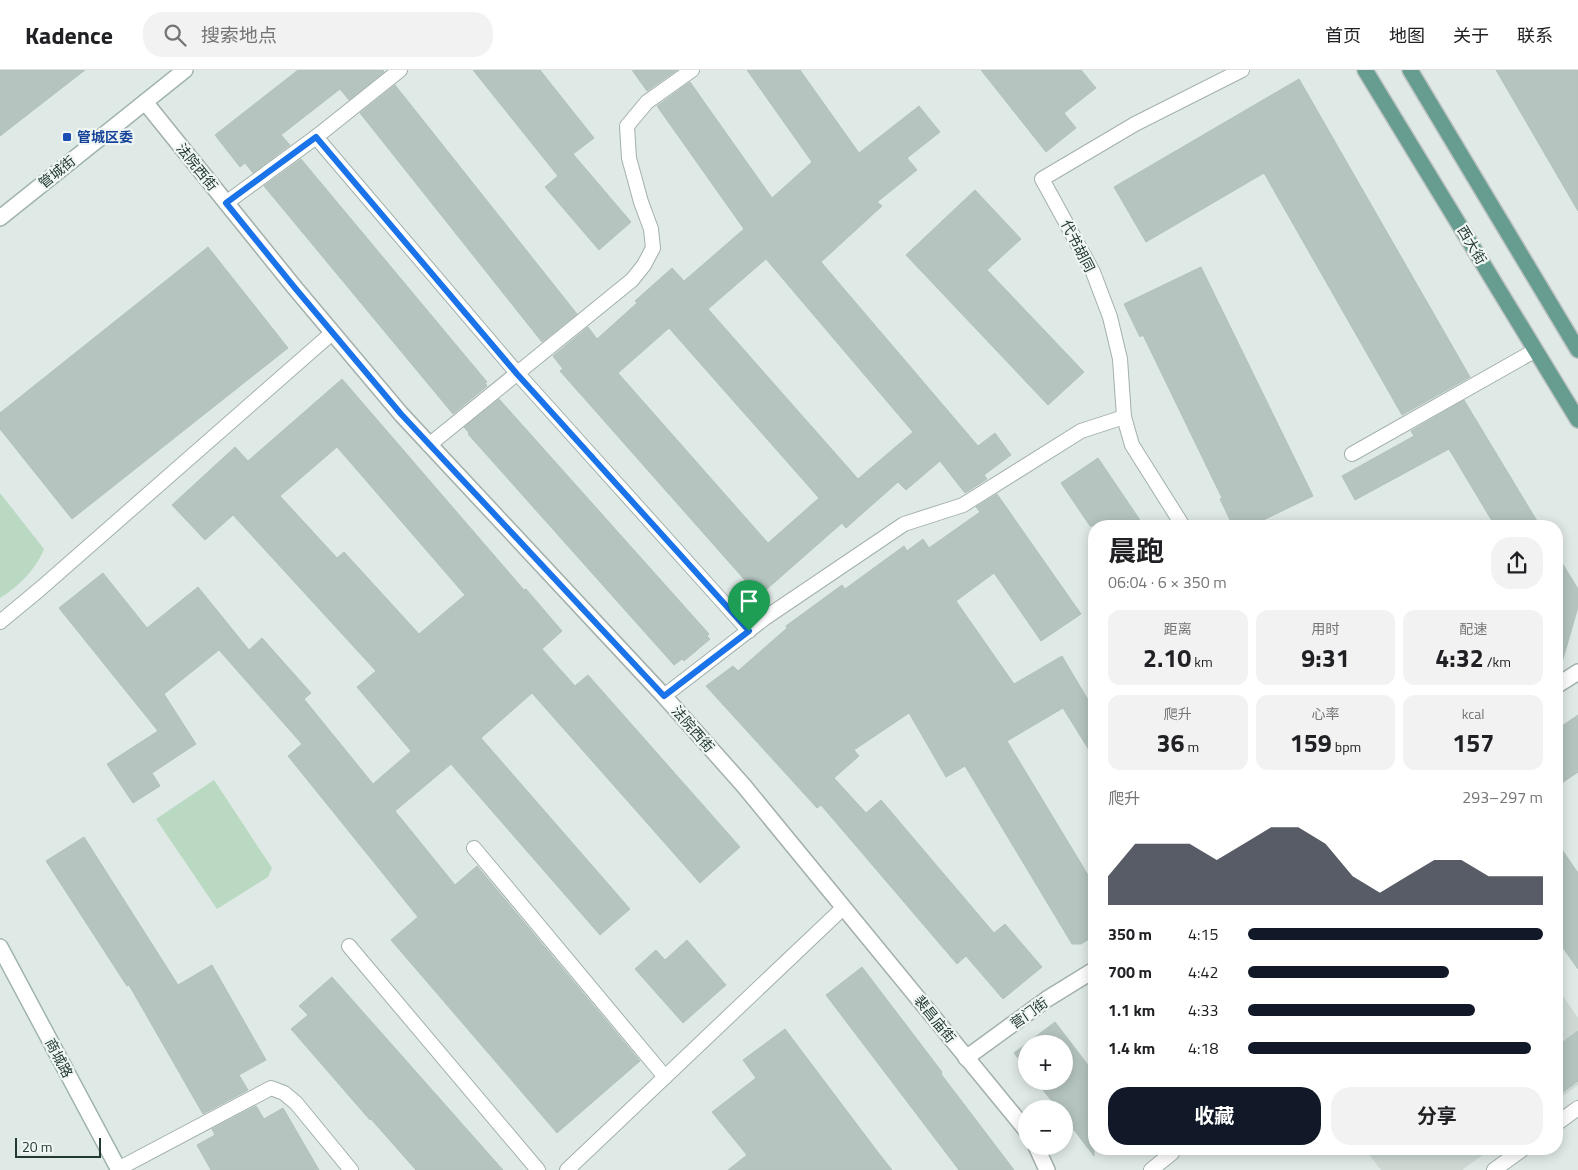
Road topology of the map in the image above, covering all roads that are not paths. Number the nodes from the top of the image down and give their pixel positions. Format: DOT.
graph roads {
  1 [pos="186,70"];
  2 [pos="400,70"];
  3 [pos="692,70"];
  4 [pos="1242,70"];
  5 [pos="1365,70"];
  6 [pos="1410,70"];
  7 [pos="145,102"];
  8 [pos="316,137"];
  9 [pos="226,203"];
  10 [pos="0,218"];
  11 [pos="332,333"];
  12 [pos="1536,350"];
  13 [pos="1578,350"];
  14 [pos="517,374"];
  15 [pos="1124,417"];
  16 [pos="1578,420"];
  17 [pos="429,445"];
  18 [pos="1352,454"];
  19 [pos="1178,520"];
  20 [pos="0,622"];
  21 [pos="749,631"];
  22 [pos="1578,672"];
  23 [pos="1563,682"];
  24 [pos="664,696"];
  25 [pos="474,848"];
  26 [pos="843,908"];
  27 [pos="349,946"];
  28 [pos="0,947"];
  29 [pos="1088,974"];
  30 [pos="966,1058"];
  31 [pos="665,1077"];
  32 [pos="1578,1108"];
  33 [pos="1563,1119"];
  34 [pos="1018,1120"];
  35 [pos="1040,1155"];
  36 [pos="1170,1155"];
  37 [pos="1515,1155"];
  38 [pos="118,1170"];
  39 [pos="352,1170"];
  40 [pos="538,1170"];
  41 [pos="567,1170"];
  42 [pos="1047,1170"];
  43 [pos="1151,1170"];
  44 [pos="1494,1170"];
  1 -- 7 [label="street, 管城街"];
  2 -- 8 [label="lane"];
  3 -- 14 [label="lane"];
  4 -- 15 [label="lane, 代书胡同"];
  5 -- 12 [label="main road, 西大街"];
  6 -- 13 [label="main road"];
  7 -- 9 [label="street, 法院西街"];
  7 -- 10 [label="street, 管城街"];
  8 -- 9 [label="lane"];
  8 -- 14 [label="lane"];
  9 -- 11 [label="street, 法院西街"];
  11 -- 17 [label="street, 法院西街"];
  11 -- 20 [label="lane"];
  12 -- 16 [label="main road, 西大街"];
  12 -- 18 [label="lane"];
  14 -- 17 [label="lane"];
  14 -- 21 [label="lane"];
  15 -- 19 [label="lane, 代书胡同"];
  15 -- 21 [label="lane"];
  17 -- 24 [label="street, 法院西街"];
  21 -- 24 [label="lane"];
  22 -- 23 [label="street"];
  24 -- 26 [label="street, 法院西街"];
  25 -- 31 [label="lane"];
  26 -- 30 [label="street, 裴昌庙街"];
  26 -- 31 [label="lane"];
  27 -- 40 [label="lane"];
  28 -- 38 [label="street, 商城路"];
  29 -- 30 [label="street, 营门街"];
  30 -- 34 [label="street, 裴昌庙街"];
  31 -- 41 [label="lane"];
  32 -- 33 [label="lane"];
  35 -- 42 [label="street"];
  36 -- 43 [label="lane"];
  37 -- 44 [label="lane"];
  38 -- 39 [label="lane"];
}
